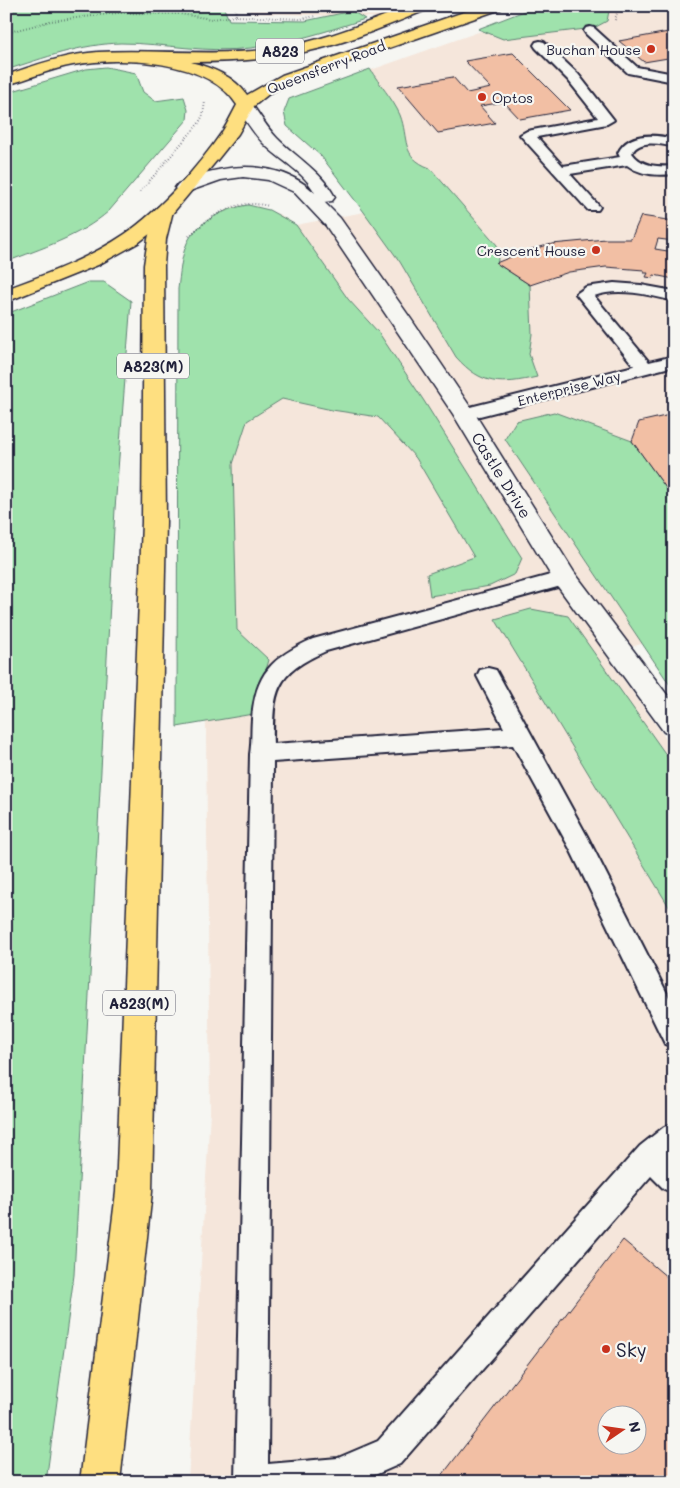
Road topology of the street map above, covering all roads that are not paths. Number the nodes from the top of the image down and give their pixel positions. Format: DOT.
graph roads {
  1 [pos="424,6"];
  2 [pos="496,6"];
  3 [pos="590,31"];
  4 [pos="540,45"];
  5 [pos="130,56"];
  6 [pos="674,78"];
  7 [pos="6,80"];
  8 [pos="245,106"];
  9 [pos="671,138"];
  10 [pos="628,160"];
  11 [pos="674,170"];
  12 [pos="560,171"];
  13 [pos="184,188"];
  14 [pos="592,207"];
  15 [pos="164,211"];
  16 [pos="333,222"];
  17 [pos="6,296"];
  18 [pos="674,296"];
  19 [pos="674,361"];
  20 [pos="645,368"];
  21 [pos="464,414"];
  22 [pos="565,578"];
  23 [pos="488,676"];
  24 [pos="674,725"];
  25 [pos="519,736"];
  26 [pos="261,754"];
  27 [pos="674,1035"];
  28 [pos="674,1137"];
  29 [pos="650,1156"];
  30 [pos="674,1179"];
  31 [pos="100,1482"];
  32 [pos="251,1482"];
  1 -- 5 [label="main road, Queensferry Road / A823"];
  2 -- 8 [label="main road, Queensferry Road / A823"];
  3 -- 6 [label="lane"];
  4 -- 12 [label="lane"];
  5 -- 7 [label="main road, A823"];
  5 -- 8 [label="main road, A823"];
  8 -- 13 [label="main road, A823"];
  8 -- 16 [label="street, Castle Drive"];
  9 -- 10 [label="lane"];
  10 -- 11 [label="lane"];
  10 -- 12 [label="lane"];
  12 -- 14 [label="lane"];
  13 -- 15 [label="main road, A823"];
  13 -- 16 [label="street, Castle Drive"];
  15 -- 17 [label="main road, A823"];
  15 -- 31 [label="main road, A823(M)"];
  16 -- 21 [label="street, Castle Drive"];
  18 -- 20 [label="lane"];
  19 -- 20 [label="lane, Enterprise Way"];
  20 -- 21 [label="lane, Enterprise Way"];
  21 -- 22 [label="street, Castle Drive"];
  22 -- 24 [label="street, Castle Drive"];
  22 -- 26 [label="lane"];
  23 -- 25 [label="lane"];
  25 -- 26 [label="lane"];
  25 -- 27 [label="lane"];
  26 -- 32 [label="lane"];
  28 -- 29 [label="lane"];
  29 -- 30 [label="lane"];
  29 -- 32 [label="lane"];
}
